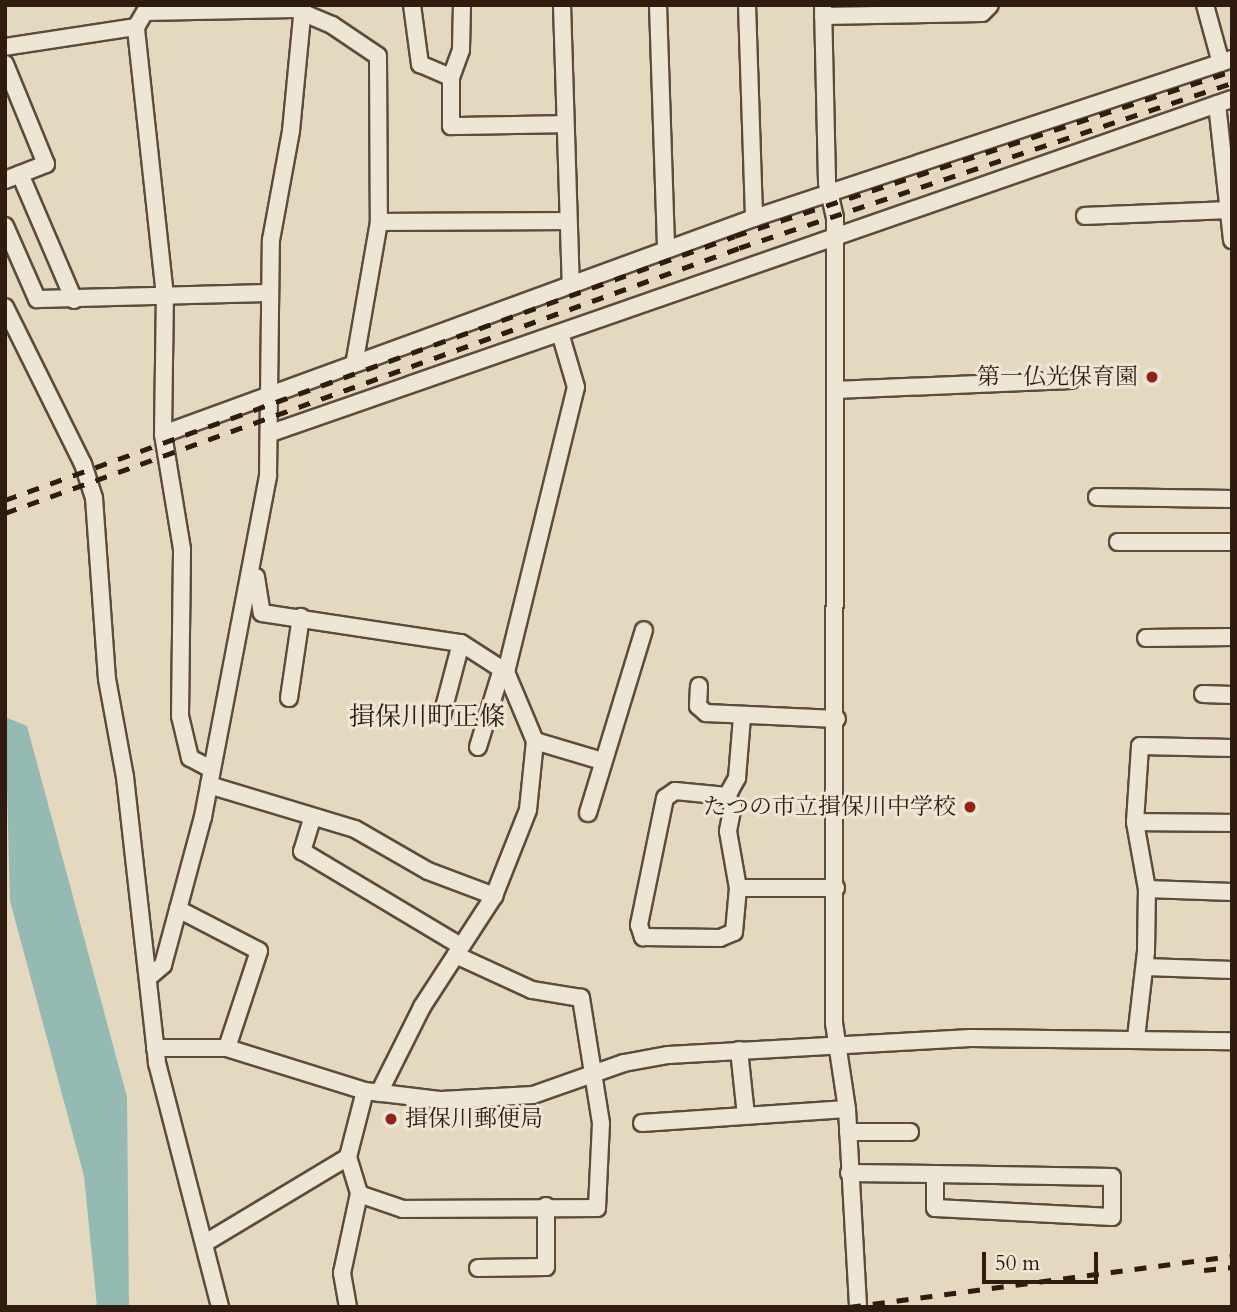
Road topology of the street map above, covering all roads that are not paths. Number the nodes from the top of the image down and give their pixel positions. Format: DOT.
graph roads {
  1 [pos="412,5"];
  2 [pos="462,5"];
  3 [pos="562,5"];
  4 [pos="658,5"];
  5 [pos="747,5"];
  6 [pos="990,5"];
  7 [pos="1205,5"];
  8 [pos="303,10"];
  9 [pos="823,11"];
  10 [pos="136,27"];
  11 [pos="5,47"];
  12 [pos="1226,61"];
  13 [pos="5,64"];
  14 [pos="451,78"];
  15 [pos="1224,102"];
  16 [pos="564,124"];
  17 [pos="13,177"];
  18 [pos="829,192"];
  19 [pos="1228,210"];
  20 [pos="1085,216"];
  21 [pos="754,218"];
  22 [pos="568,221"];
  23 [pos="379,222"];
  24 [pos="5,226"];
  25 [pos="834,232"];
  26 [pos="1232,240"];
  27 [pos="666,249"];
  28 [pos="571,284"];
  29 [pos="269,293"];
  30 [pos="164,296"];
  31 [pos="74,300"];
  32 [pos="5,307"];
  33 [pos="560,333"];
  34 [pos="355,360"];
  35 [pos="1071,380"];
  36 [pos="835,390"];
  37 [pos="271,395"];
  38 [pos="163,433"];
  39 [pos="271,433"];
  40 [pos="1097,497"];
  41 [pos="1232,499"];
  42 [pos="1118,542"];
  43 [pos="1232,542"];
  44 [pos="252,565"];
  45 [pos="301,617"];
  46 [pos="644,630"];
  47 [pos="1232,637"];
  48 [pos="1146,638"];
  49 [pos="461,643"];
  50 [pos="504,671"];
  51 [pos="699,686"];
  52 [pos="1203,694"];
  53 [pos="1232,695"];
  54 [pos="289,698"];
  55 [pos="442,715"];
  56 [pos="742,717"];
  57 [pos="836,719"];
  58 [pos="536,741"];
  59 [pos="478,747"];
  60 [pos="1232,748"];
  61 [pos="601,761"];
  62 [pos="210,777"];
  63 [pos="727,796"];
  64 [pos="588,813"];
  65 [pos="312,819"];
  66 [pos="1135,822"];
  67 [pos="1232,823"];
  68 [pos="738,888"];
  69 [pos="836,888"];
  70 [pos="1147,889"];
  71 [pos="1232,892"];
  72 [pos="494,896"];
  73 [pos="178,909"];
  74 [pos="459,950"];
  75 [pos="1145,967"];
  76 [pos="1232,970"];
  77 [pos="148,978"];
  78 [pos="1136,1038"];
  79 [pos="1232,1041"];
  80 [pos="836,1044"];
  81 [pos="155,1048"];
  82 [pos="227,1048"];
  83 [pos="739,1050"];
  84 [pos="593,1072"];
  85 [pos="372,1092"];
  86 [pos="847,1108"];
  87 [pos="746,1116"];
  88 [pos="642,1123"];
  89 [pos="848,1132"];
  90 [pos="910,1132"];
  91 [pos="348,1157"];
  92 [pos="849,1173"];
  93 [pos="934,1174"];
  94 [pos="359,1194"];
  95 [pos="547,1206"];
  96 [pos="205,1243"];
  97 [pos="478,1269"];
  98 [pos="219,1301"];
  99 [pos="348,1307"];
  100 [pos="858,1307"];
  1 -- 14 [label="street"];
  2 -- 14 [label="street"];
  3 -- 16 [label="street"];
  4 -- 27 [label="street"];
  5 -- 21 [label="street"];
  6 -- 9 [label="street"];
  7 -- 12 [label="street"];
  8 -- 10 [label="street"];
  8 -- 23 [label="street"];
  8 -- 29 [label="street"];
  9 -- 18 [label="street"];
  10 -- 11 [label="street"];
  10 -- 30 [label="street"];
  12 -- 18 [label="street"];
  13 -- 17 [label="street"];
  14 -- 16 [label="street"];
  15 -- 19 [label="street"];
  15 -- 25 [label="street"];
  16 -- 22 [label="street"];
  17 -- 31 [label="street"];
  18 -- 21 [label="street"];
  18 -- 25 [label="street"];
  19 -- 20 [label="street"];
  19 -- 26 [label="street"];
  21 -- 27 [label="street"];
  22 -- 23 [label="street"];
  22 -- 28 [label="street"];
  23 -- 34 [label="street"];
  24 -- 31 [label="street"];
  25 -- 33 [label="street"];
  25 -- 36 [label="street"];
  27 -- 28 [label="street"];
  28 -- 34 [label="street"];
  29 -- 30 [label="street"];
  29 -- 37 [label="street"];
  30 -- 31 [label="street"];
  30 -- 38 [label="street"];
  32 -- 77 [label="street"];
  33 -- 39 [label="street"];
  33 -- 50 [label="street"];
  34 -- 37 [label="street"];
  35 -- 36 [label="street"];
  36 -- 57 [label="street"];
  37 -- 38 [label="street"];
  37 -- 39 [label="street"];
  38 -- 62 [label="street"];
  39 -- 44 [label="street"];
  40 -- 41 [label="street"];
  42 -- 43 [label="street"];
  44 -- 45 [label="street"];
  44 -- 62 [label="street"];
  45 -- 49 [label="street"];
  45 -- 54 [label="street"];
  46 -- 61 [label="street"];
  47 -- 48 [label="street"];
  49 -- 50 [label="street"];
  49 -- 55 [label="street"];
  50 -- 58 [label="street"];
  50 -- 59 [label="street"];
  51 -- 56 [label="street"];
  52 -- 53 [label="street"];
  56 -- 57 [label="street"];
  56 -- 63 [label="street"];
  57 -- 69 [label="street"];
  58 -- 61 [label="street"];
  58 -- 72 [label="street"];
  60 -- 66 [label="street"];
  61 -- 64 [label="street"];
  62 -- 65 [label="street"];
  62 -- 73 [label="street"];
  63 -- 68 [label="street"];
  63 -- 68 [label="street"];
  65 -- 72 [label="street"];
  65 -- 74 [label="street"];
  66 -- 67 [label="street"];
  66 -- 70 [label="street"];
  68 -- 69 [label="street"];
  69 -- 80 [label="street"];
  70 -- 71 [label="street"];
  70 -- 75 [label="street"];
  72 -- 74 [label="street"];
  73 -- 77 [label="street"];
  73 -- 82 [label="street"];
  74 -- 84 [label="street"];
  74 -- 85 [label="street"];
  75 -- 76 [label="street"];
  75 -- 78 [label="street"];
  77 -- 81 [label="street"];
  78 -- 79 [label="street"];
  78 -- 80 [label="street"];
  80 -- 83 [label="street"];
  80 -- 86 [label="street"];
  81 -- 82 [label="street"];
  81 -- 96 [label="street"];
  82 -- 85 [label="street"];
  83 -- 84 [label="street"];
  83 -- 87 [label="street"];
  84 -- 85 [label="street"];
  84 -- 95 [label="street"];
  85 -- 91 [label="street"];
  86 -- 87 [label="street"];
  86 -- 89 [label="street"];
  87 -- 88 [label="street"];
  89 -- 90 [label="street"];
  89 -- 92 [label="street"];
  91 -- 94 [label="street"];
  91 -- 96 [label="street"];
  92 -- 93 [label="street"];
  92 -- 100 [label="street"];
  93 -- 93 [label="street"];
  94 -- 95 [label="street"];
  94 -- 99 [label="street"];
  95 -- 97 [label="street"];
  96 -- 98 [label="street"];
}
